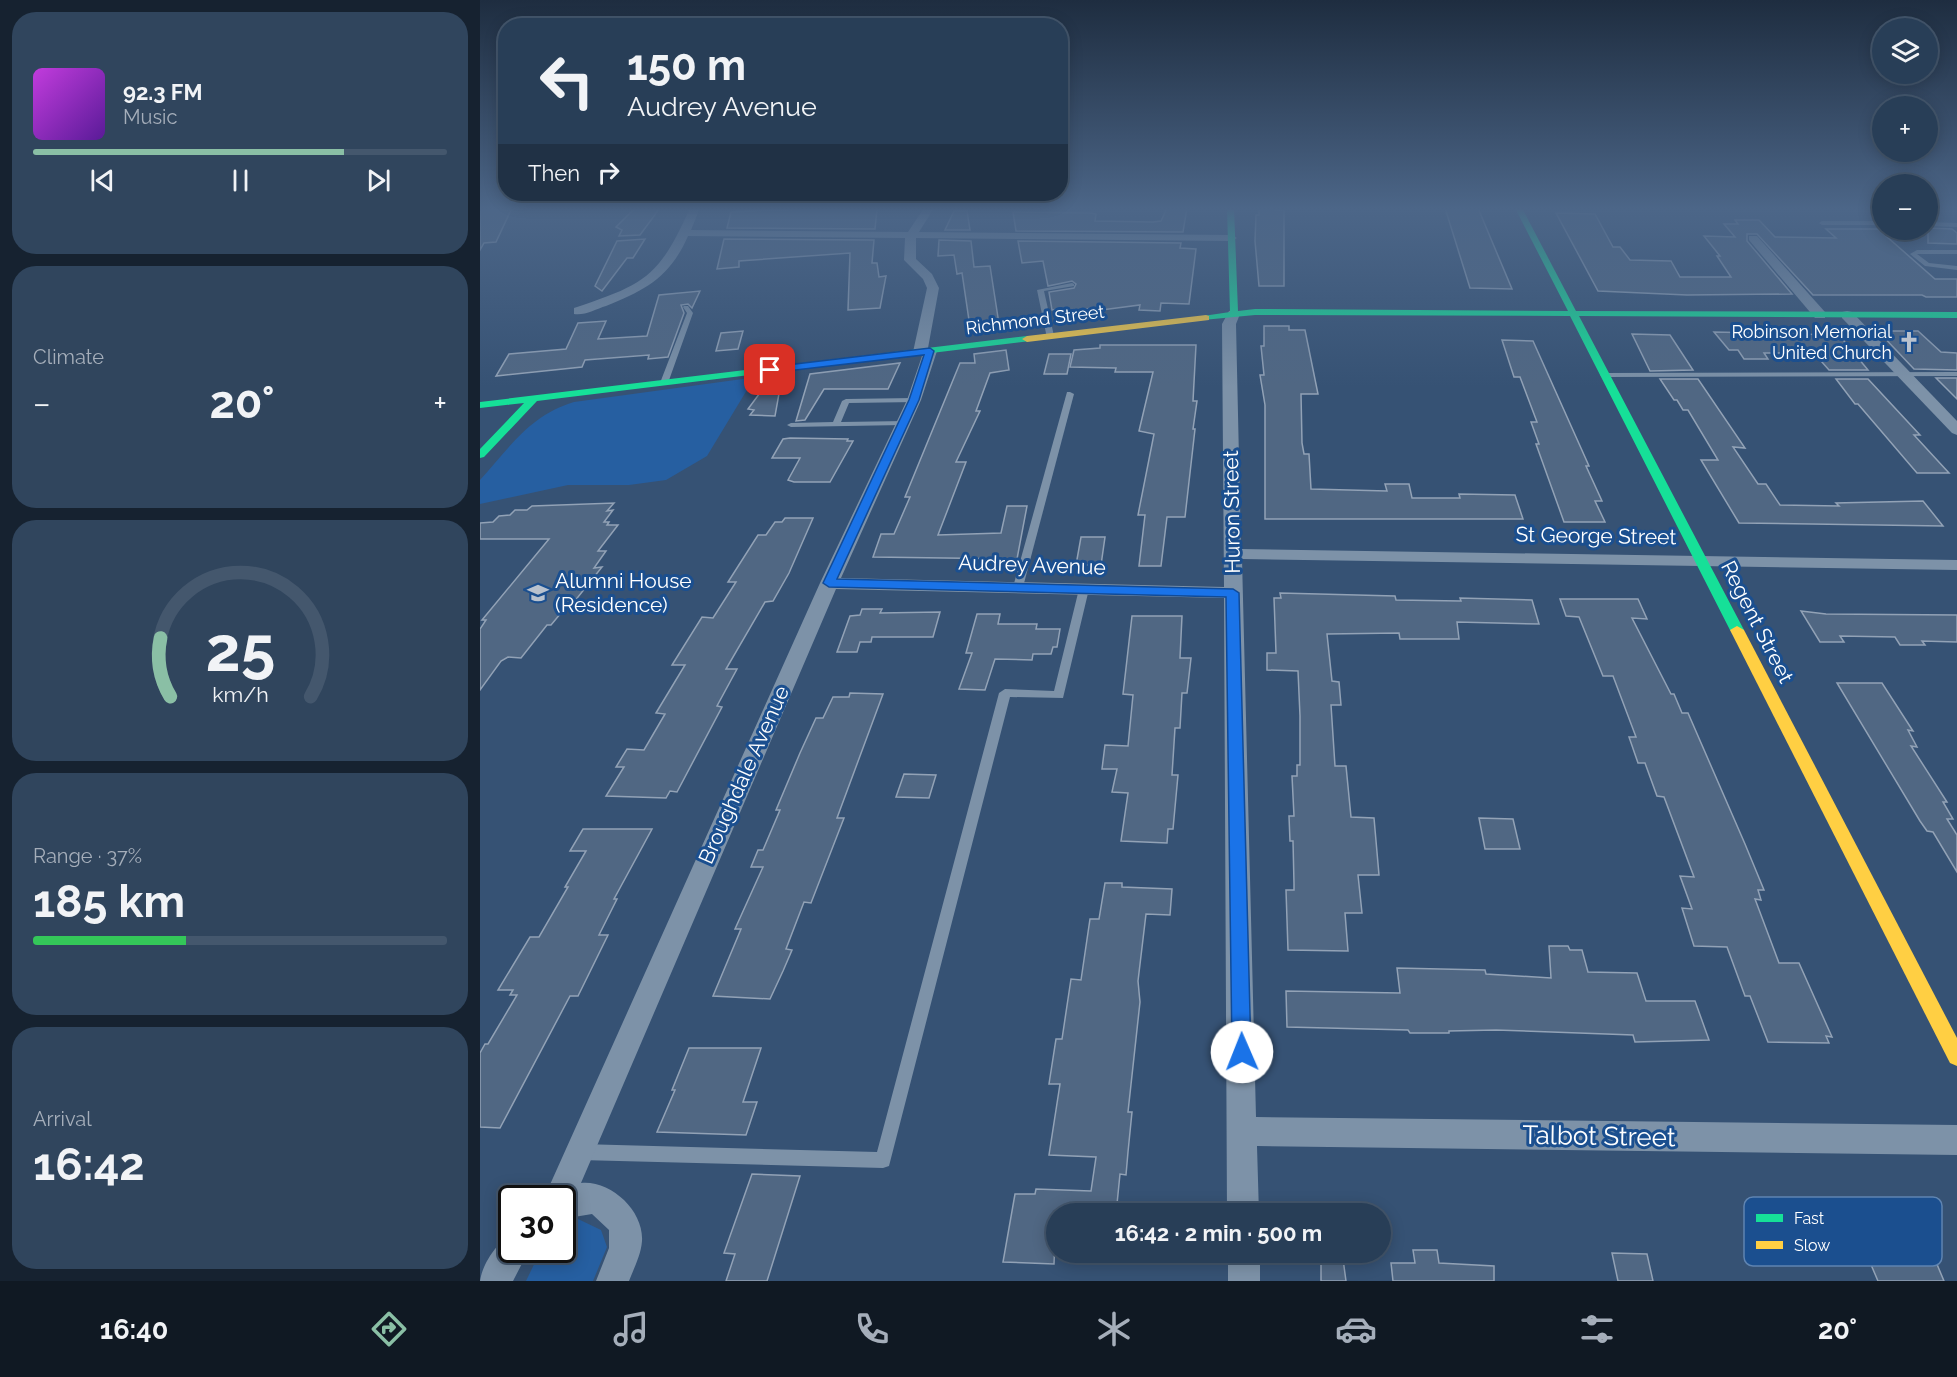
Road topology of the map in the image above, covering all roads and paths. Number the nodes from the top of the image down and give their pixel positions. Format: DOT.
graph roads {
  1 [pos="663,268"];
  2 [pos="918,268"];
  3 [pos="1232,268"];
  4 [pos="1549,268"];
  5 [pos="1779,268"];
  6 [pos="1072,285"];
  7 [pos="686,307"];
  8 [pos="579,311"];
  9 [pos="1572,313"];
  10 [pos="1234,314"];
  11 [pos="1820,315"];
  12 [pos="1847,315"];
  13 [pos="1957,315"];
  14 [pos="1050,336"];
  15 [pos="925,352"];
  16 [pos="1903,373"];
  17 [pos="1957,374"];
  18 [pos="1604,375"];
  19 [pos="664,383"];
  20 [pos="1070,394"];
  21 [pos="534,398"];
  22 [pos="914,400"];
  23 [pos="480,405"];
  24 [pos="903,423"];
  25 [pos="836,424"];
  26 [pos="791,425"];
  27 [pos="1957,430"];
  28 [pos="499,436"];
  29 [pos="480,448"];
  30 [pos="480,455"];
  31 [pos="1234,554"];
  32 [pos="1702,561"];
  33 [pos="1957,564"];
  34 [pos="829,583"];
  35 [pos="1018,587"];
  36 [pos="1084,590"];
  37 [pos="1233,593"];
  38 [pos="1957,1057"];
  39 [pos="1242,1131"];
  40 [pos="1957,1140"];
  41 [pos="577,1152"];
  42 [pos="564,1185"];
  43 [pos="576,1200"];
  44 [pos="1243,1203"];
  45 [pos="505,1263"];
  46 [pos="1244,1263"];
  47 [pos="495,1281"];
  48 [pos="612,1281"];
  49 [pos="1244,1281"];
  1 -- 8 [label="street"];
  2 -- 15 [label="street, Broughdale Avenue"];
  3 -- 10 [label="street, Huron Street"];
  4 -- 9 [label="street, Regent Street"];
  5 -- 11 [label="street"];
  6 -- 14 [label="lane"];
  7 -- 19 [label="lane"];
  9 -- 10 [label="street, Richmond Street"];
  9 -- 11 [label="street, Richmond Street"];
  9 -- 18 [label="street, Regent Street"];
  10 -- 14 [label="street, Richmond Street"];
  10 -- 31 [label="street, Huron Street"];
  11 -- 12 [label="street, Richmond Street"];
  12 -- 13 [label="street, Richmond Street"];
  12 -- 16 [label="street"];
  14 -- 15 [label="street, Richmond Street"];
  15 -- 19 [label="street, Richmond Street"];
  15 -- 22 [label="street, Broughdale Avenue"];
  16 -- 17 [label="lane"];
  16 -- 18 [label="lane"];
  16 -- 27 [label="street"];
  18 -- 32 [label="street, Regent Street"];
  19 -- 21 [label="street, Richmond Street"];
  20 -- 35 [label="lane"];
  21 -- 23 [label="street, Richmond Street"];
  21 -- 28 [label="street"];
  22 -- 24 [label="street, Broughdale Avenue"];
  22 -- 25 [label="lane"];
  24 -- 25 [label="lane"];
  24 -- 34 [label="street, Broughdale Avenue"];
  25 -- 26 [label="lane"];
  28 -- 29 [label="lane"];
  28 -- 30 [label="street"];
  31 -- 32 [label="street, St George Street"];
  31 -- 37 [label="street, Huron Street"];
  32 -- 33 [label="street, St George Street"];
  32 -- 38 [label="street, Regent Street"];
  34 -- 35 [label="street, Audrey Avenue"];
  34 -- 41 [label="street, Broughdale Avenue"];
  35 -- 36 [label="street, Audrey Avenue"];
  36 -- 37 [label="street, Audrey Avenue"];
  36 -- 41 [label="lane"];
  37 -- 39 [label="street, Huron Street"];
  39 -- 40 [label="street, Talbot Street"];
  39 -- 44 [label="street, Huron Street"];
  41 -- 42 [label="street, Broughdale Avenue"];
  43 -- 48 [label="street"];
  45 -- 47 [label="street"];
  46 -- 49 [label="street"];
}
